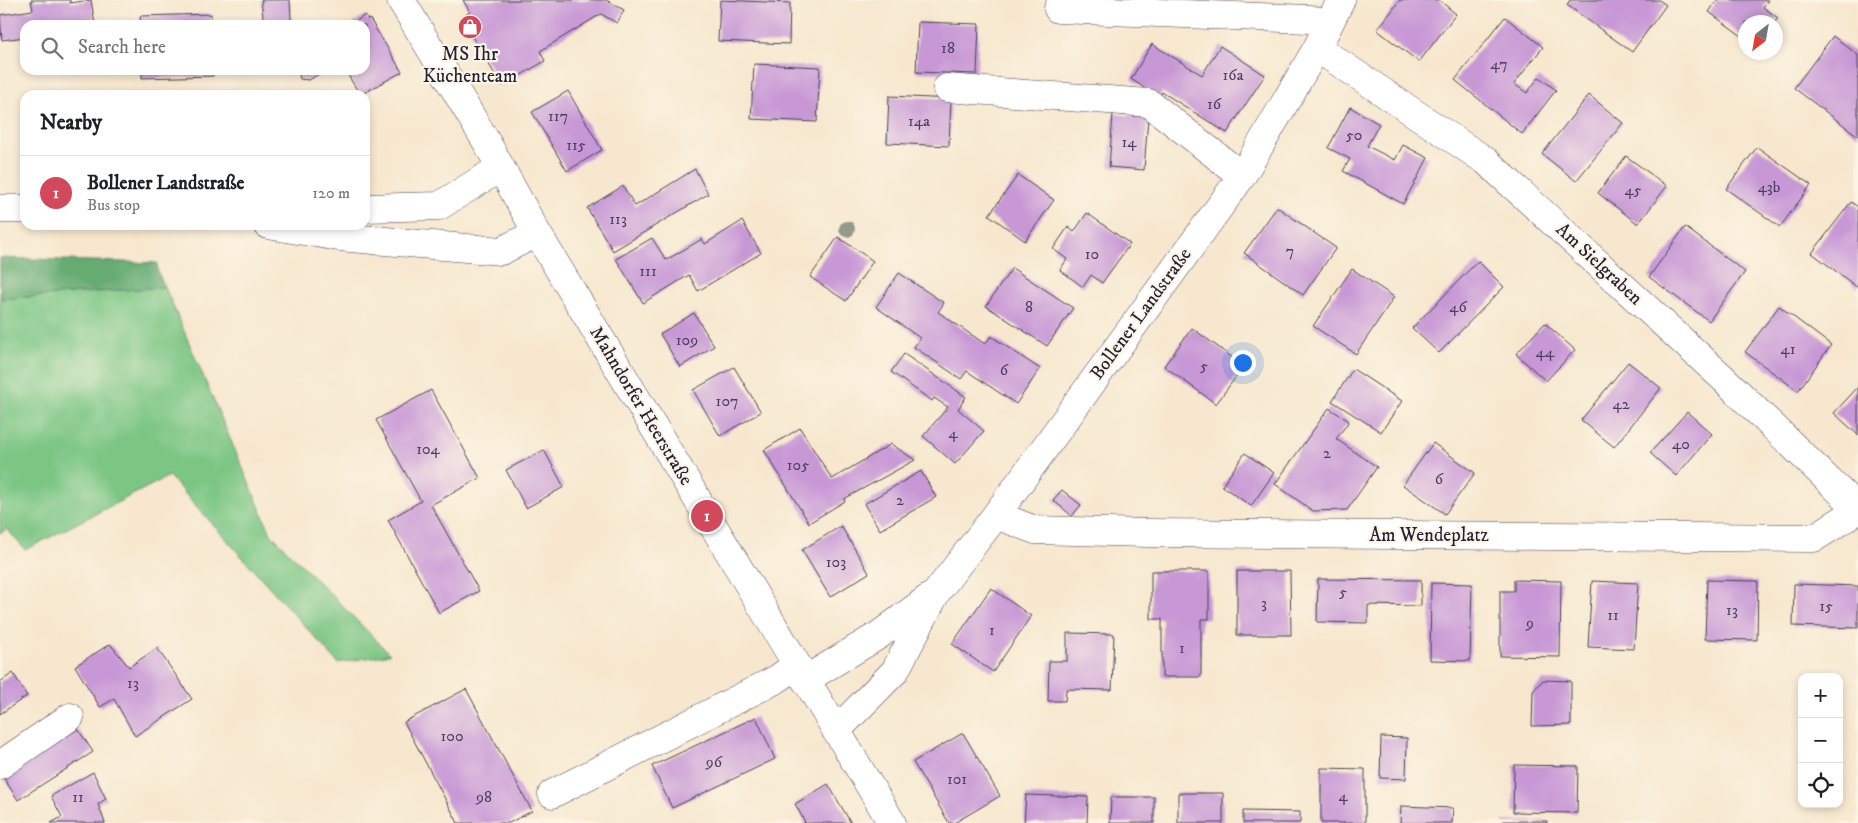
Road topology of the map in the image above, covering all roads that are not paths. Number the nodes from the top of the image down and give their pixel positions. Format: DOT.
graph roads {
  1 [pos="401,0"];
  2 [pos="1062,0"];
  3 [pos="1335,11"];
  4 [pos="1317,48"];
  5 [pos="947,88"];
  6 [pos="500,168"];
  7 [pos="1242,176"];
  8 [pos="370,208"];
  9 [pos="0,209"];
  10 [pos="20,209"];
  11 [pos="298,230"];
  12 [pos="538,234"];
  13 [pos="1858,510"];
  14 [pos="996,515"];
  15 [pos="936,593"];
  16 [pos="801,673"];
  17 [pos="70,717"];
  18 [pos="836,731"];
  19 [pos="0,765"];
  20 [pos="552,794"];
  21 [pos="892,823"];
  1 -- 6 [label="street, Mahndorfer Heerstraße"];
  2 -- 3 [label="street, Bollener Landstraße"];
  3 -- 4 [label="street, Bollener Landstraße"];
  4 -- 7 [label="street, Bollener Landstraße"];
  4 -- 13 [label="street, Am Sielgraben"];
  5 -- 7 [label="street"];
  6 -- 8 [label="street"];
  6 -- 12 [label="street, Mahndorfer Heerstraße"];
  7 -- 14 [label="street, Bollener Landstraße"];
  9 -- 10 [label="street"];
  11 -- 12 [label="street"];
  12 -- 16 [label="street, Mahndorfer Heerstraße"];
  13 -- 14 [label="street, Am Wendeplatz"];
  14 -- 15 [label="street, Bollener Landstraße"];
  15 -- 16 [label="street, Bollener Landstraße"];
  15 -- 18 [label="street, Bollener Landstraße"];
  16 -- 18 [label="street, Mahndorfer Heerstraße"];
  16 -- 20 [label="street, Bollener Landstraße"];
  17 -- 19 [label="street"];
  18 -- 21 [label="street, Mahndorfer Heerstraße"];
}
